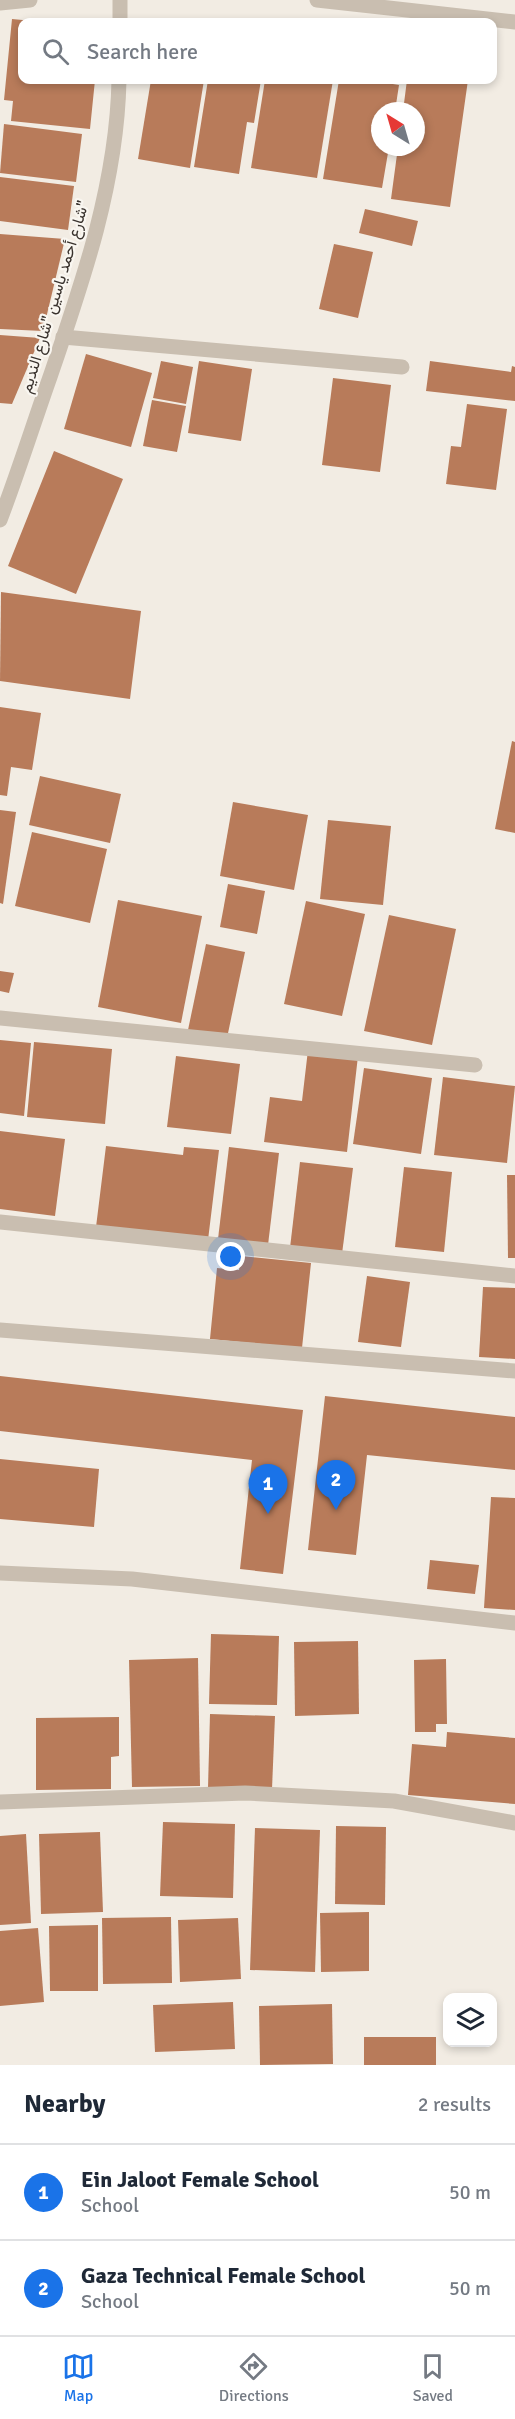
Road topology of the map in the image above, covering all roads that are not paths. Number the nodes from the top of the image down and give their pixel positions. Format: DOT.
graph roads {
  1 [pos="30,0"];
  2 [pos="120,0"];
  3 [pos="317,0"];
  4 [pos="0,3"];
  5 [pos="120,18"];
  6 [pos="479,18"];
  7 [pos="497,20"];
  8 [pos="515,22"];
  9 [pos="119,84"];
  10 [pos="63,337"];
  11 [pos="402,367"];
  12 [pos="0,520"];
  13 [pos="0,1018"];
  14 [pos="476,1065"];
  15 [pos="0,1222"];
  16 [pos="515,1276"];
  17 [pos="0,1330"];
  18 [pos="515,1371"];
  19 [pos="0,1573"];
  20 [pos="515,1623"];
  21 [pos="0,1802"];
  22 [pos="515,1823"];
  1 -- 4 [label="street"];
  2 -- 5 [label="street"];
  3 -- 6 [label="street"];
  7 -- 8 [label="street"];
  9 -- 10 [label="street, شارع أحمد ياسين \"شارع النديم\""];
  10 -- 11 [label="street"];
  10 -- 12 [label="street, شارع أحمد ياسين \"شارع النديم\""];
  13 -- 14 [label="street"];
  15 -- 16 [label="street"];
  17 -- 18 [label="street"];
  19 -- 20 [label="street"];
  21 -- 22 [label="street"];
}
